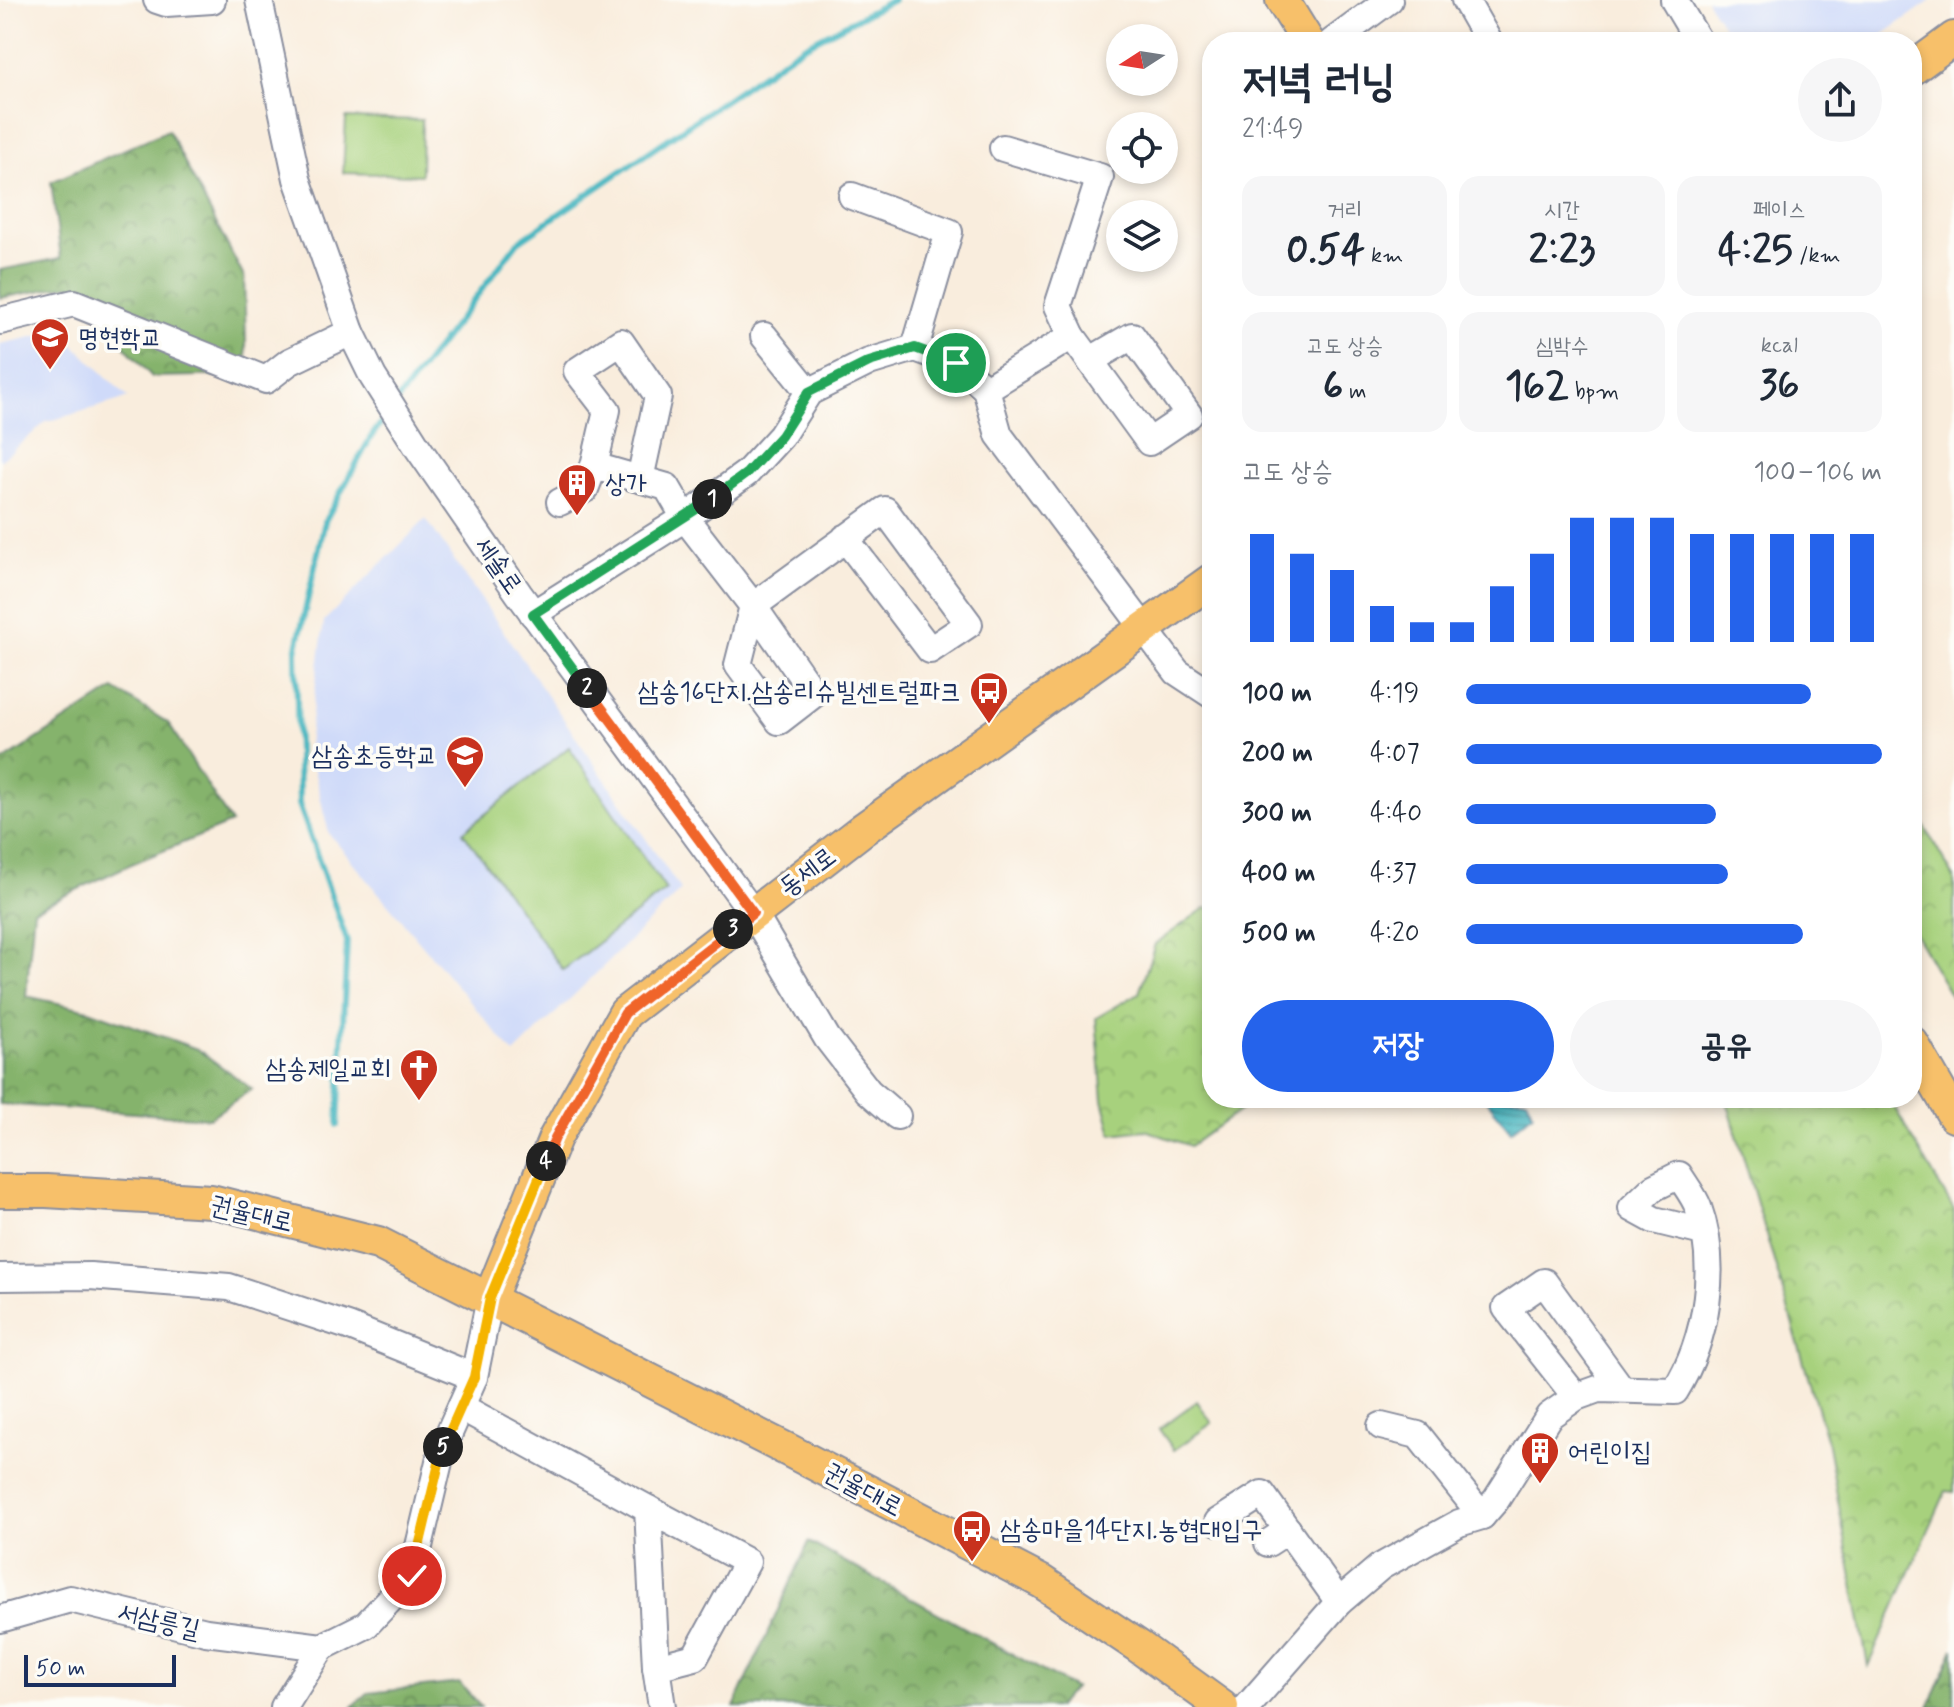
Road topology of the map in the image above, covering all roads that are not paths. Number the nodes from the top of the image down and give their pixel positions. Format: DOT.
graph roads {
  1 [pos="157,0"];
  2 [pos="212,0"];
  3 [pos="259,0"];
  4 [pos="1282,0"];
  5 [pos="1389,0"];
  6 [pos="1465,0"];
  7 [pos="1674,0"];
  8 [pos="1302,32"];
  9 [pos="1346,32"];
  10 [pos="1483,32"];
  11 [pos="1693,32"];
  12 [pos="1954,38"];
  13 [pos="1922,62"];
  14 [pos="1003,148"];
  15 [pos="852,196"];
  16 [pos="0,321"];
  17 [pos="351,332"];
  18 [pos="764,336"];
  19 [pos="1072,336"];
  20 [pos="915,348"];
  21 [pos="1091,360"];
  22 [pos="986,389"];
  23 [pos="809,392"];
  24 [pos="594,466"];
  25 [pos="640,479"];
  26 [pos="560,502"];
  27 [pos="685,518"];
  28 [pos="845,538"];
  29 [pos="1202,587"];
  30 [pos="533,614"];
  31 [pos="1146,628"];
  32 [pos="1202,688"];
  33 [pos="753,913"];
  34 [pos="1922,1060"];
  35 [pos="897,1116"];
  36 [pos="1954,1116"];
  37 [pos="0,1191"];
  38 [pos="1703,1232"];
  39 [pos="0,1277"];
  40 [pos="490,1298"];
  41 [pos="474,1377"];
  42 [pos="1621,1388"];
  43 [pos="1576,1397"];
  44 [pos="461,1407"];
  45 [pos="1381,1426"];
  46 [pos="648,1509"];
  47 [pos="1482,1516"];
  48 [pos="1218,1522"];
  49 [pos="1339,1602"];
  50 [pos="0,1619"];
  51 [pos="322,1647"];
  52 [pos="656,1667"];
  53 [pos="284,1707"];
  54 [pos="662,1707"];
  55 [pos="1222,1707"];
  56 [pos="1247,1707"];
  1 -- 2 [label="street"];
  3 -- 17 [label="street"];
  4 -- 8 [label="main road"];
  5 -- 9 [label="street"];
  6 -- 10 [label="street"];
  7 -- 11 [label="street"];
  12 -- 13 [label="main road"];
  14 -- 19 [label="street"];
  15 -- 20 [label="street"];
  16 -- 17 [label="street"];
  17 -- 30 [label="street, 세솔로"];
  18 -- 23 [label="street"];
  19 -- 21 [label="street"];
  19 -- 22 [label="street"];
  20 -- 22 [label="street"];
  20 -- 23 [label="street"];
  22 -- 31 [label="street"];
  23 -- 27 [label="street"];
  24 -- 25 [label="street"];
  24 -- 25 [label="street"];
  24 -- 26 [label="street"];
  25 -- 27 [label="street"];
  27 -- 28 [label="street"];
  27 -- 30 [label="street"];
  28 -- 28 [label="street"];
  29 -- 31 [label="main road, 동세로"];
  30 -- 33 [label="street, 세솔로"];
  31 -- 32 [label="street"];
  31 -- 33 [label="main road, 동세로"];
  33 -- 35 [label="street, 세솔로"];
  33 -- 40 [label="main road, 동세로"];
  34 -- 36 [label="main road"];
  37 -- 40 [label="main road, 권율대로"];
  38 -- 42 [label="street"];
  39 -- 41 [label="street"];
  40 -- 41 [label="street"];
  40 -- 55 [label="main road, 권율대로"];
  41 -- 44 [label="street"];
  42 -- 43 [label="street"];
  42 -- 43 [label="street"];
  43 -- 47 [label="street"];
  44 -- 46 [label="street"];
  44 -- 51 [label="street"];
  45 -- 47 [label="street"];
  46 -- 52 [label="street"];
  46 -- 52 [label="street"];
  47 -- 49 [label="street"];
  48 -- 49 [label="street"];
  49 -- 56 [label="street"];
  50 -- 51 [label="street, 서삼릉길"];
  51 -- 53 [label="street"];
  52 -- 54 [label="street"];
}
